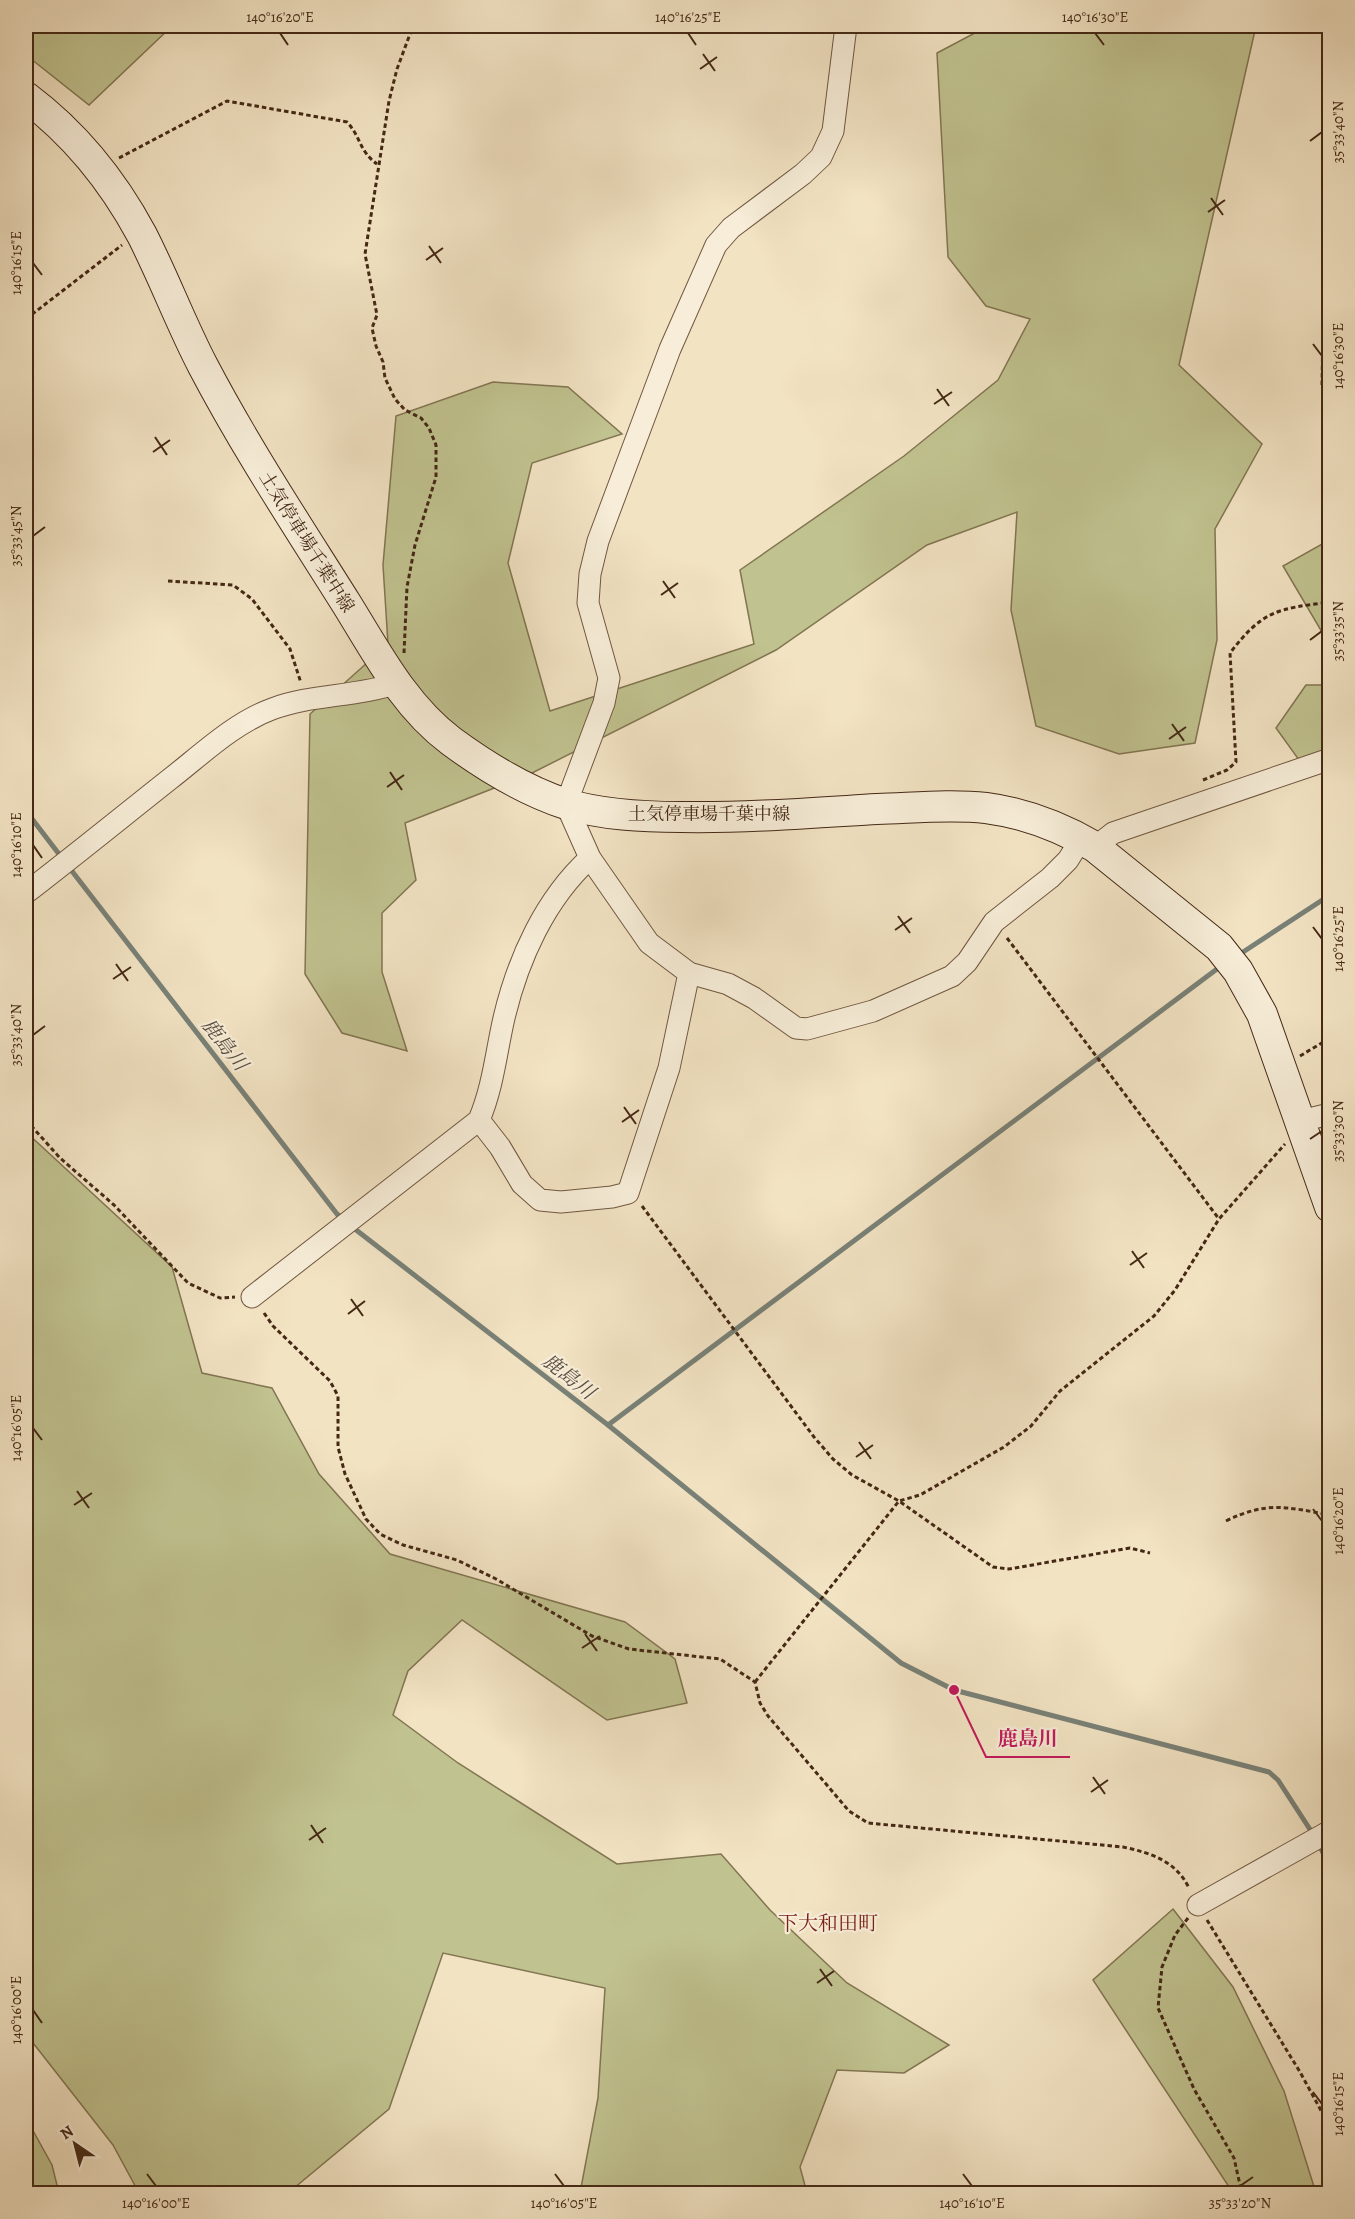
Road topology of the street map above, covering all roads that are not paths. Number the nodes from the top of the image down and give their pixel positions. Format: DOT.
graph roads {
  1 [pos="846,26"];
  2 [pos="26,97"];
  3 [pos="393,678"];
  4 [pos="1329,759"];
  5 [pos="566,804"];
  6 [pos="1088,843"];
  7 [pos="590,858"];
  8 [pos="26,893"];
  9 [pos="689,973"];
  10 [pos="1329,1114"];
  11 [pos="479,1120"];
  12 [pos="1301,1126"];
  13 [pos="1329,1207"];
  14 [pos="252,1297"];
  15 [pos="1321,1836"];
  16 [pos="1198,1905"];
  1 -- 5 [label="street"];
  2 -- 3 [label="main road, 土気停車場千葉中線"];
  3 -- 5 [label="main road, 土気停車場千葉中線"];
  3 -- 8 [label="street"];
  4 -- 6 [label="street"];
  5 -- 6 [label="main road, 土気停車場千葉中線"];
  5 -- 7 [label="street"];
  6 -- 9 [label="street"];
  6 -- 12 [label="main road, 土気停車場千葉中線"];
  7 -- 9 [label="street"];
  7 -- 11 [label="street"];
  9 -- 11 [label="street"];
  10 -- 12 [label="street"];
  11 -- 14 [label="street"];
  12 -- 13 [label="main road, 土気停車場千葉中線"];
  15 -- 16 [label="street"];
}
